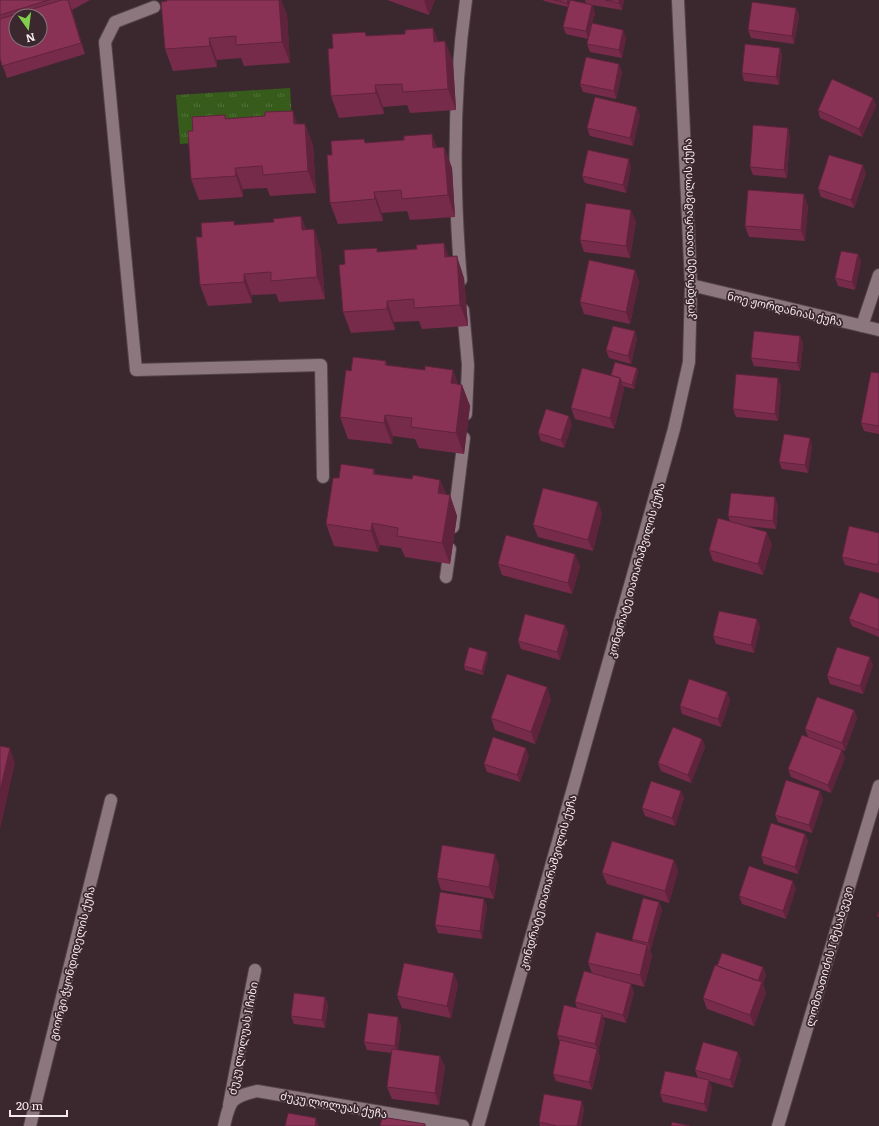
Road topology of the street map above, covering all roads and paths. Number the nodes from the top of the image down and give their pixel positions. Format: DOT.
graph roads {
  1 [pos="466,0"];
  2 [pos="678,0"];
  3 [pos="154,7"];
  4 [pos="879,275"];
  5 [pos="691,285"];
  6 [pos="862,326"];
  7 [pos="879,330"];
  8 [pos="323,477"];
  9 [pos="446,577"];
  10 [pos="879,786"];
  11 [pos="111,800"];
  12 [pos="874,820"];
  13 [pos="255,970"];
  14 [pos="229,1105"];
  15 [pos="30,1126"];
  16 [pos="224,1126"];
  17 [pos="464,1126"];
  18 [pos="478,1126"];
  19 [pos="778,1126"];
  1 -- 9 [label="street"];
  2 -- 5 [label="street, კონდრატე თათარაშვილის ქუჩა"];
  3 -- 8 [label="street"];
  4 -- 6 [label="street"];
  5 -- 6 [label="street, ნოე ჟორდანიას ქუჩა"];
  5 -- 18 [label="street, კონდრატე თათარაშვილის ქუჩა"];
  6 -- 7 [label="street, ნოე ჟორდანიას ქუჩა"];
  10 -- 12 [label="street, ლომთათიძის I შესახვევი"];
  11 -- 15 [label="street, გიორგი ჭყონდიდელის ქუჩა"];
  12 -- 19 [label="street, ლომთათიძის I შესახვევი"];
  13 -- 14 [label="street, ძუკუ ლოლუას I ჩიხი"];
  14 -- 16 [label="street"];
  14 -- 17 [label="street, ძუკუ ლოლუას ქუჩა"];
}
